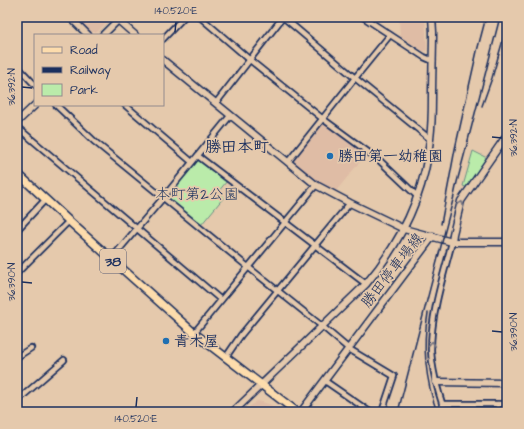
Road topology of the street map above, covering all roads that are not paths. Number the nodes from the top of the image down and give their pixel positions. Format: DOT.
graph roads {
  1 [pos="70,17"];
  2 [pos="184,17"];
  3 [pos="200,17"];
  4 [pos="283,17"];
  5 [pos="363,17"];
  6 [pos="432,17"];
  7 [pos="120,18"];
  8 [pos="87,34"];
  9 [pos="105,34"];
  10 [pos="134,34"];
  11 [pos="390,35"];
  12 [pos="164,38"];
  13 [pos="250,60"];
  14 [pos="164,61"];
  15 [pos="432,61"];
  16 [pos="17,66"];
  17 [pos="355,78"];
  18 [pos="34,83"];
  19 [pos="216,103"];
  20 [pos="34,106"];
  21 [pos="57,106"];
  22 [pos="126,106"];
  23 [pos="230,116"];
  24 [pos="323,119"];
  25 [pos="17,122"];
  26 [pos="17,127"];
  27 [pos="507,136"];
  28 [pos="430,139"];
  29 [pos="198,156"];
  30 [pos="192,162"];
  31 [pos="288,162"];
  32 [pos="17,173"];
  33 [pos="316,185"];
  34 [pos="417,196"];
  35 [pos="164,198"];
  36 [pos="45,200"];
  37 [pos="350,203"];
  38 [pos="69,221"];
  39 [pos="285,222"];
  40 [pos="404,229"];
  41 [pos="17,230"];
  42 [pos="137,230"];
  43 [pos="433,236"];
  44 [pos="452,242"];
  45 [pos="507,242"];
  46 [pos="315,245"];
  47 [pos="111,259"];
  48 [pos="248,267"];
  49 [pos="17,273"];
  50 [pos="366,284"];
  51 [pos="278,291"];
  52 [pos="221,300"];
  53 [pos="323,327"];
  54 [pos="194,333"];
  55 [pos="31,348"];
  56 [pos="349,348"];
  57 [pos="17,357"];
  58 [pos="226,357"];
  59 [pos="64,360"];
  60 [pos="325,381"];
  61 [pos="436,382"];
  62 [pos="507,383"];
  63 [pos="261,385"];
  64 [pos="17,401"];
  65 [pos="442,404"];
  66 [pos="498,404"];
  67 [pos="507,404"];
  68 [pos="233,412"];
  69 [pos="297,412"];
  70 [pos="301,412"];
  71 [pos="370,412"];
  72 [pos="382,412"];
  73 [pos="445,412"];
  74 [pos="498,412"];
  1 -- 8 [label="street"];
  2 -- 12 [label="street"];
  3 -- 13 [label="street"];
  4 -- 13 [label="street"];
  4 -- 17 [label="street"];
  5 -- 11 [label="street"];
  6 -- 15 [label="street"];
  7 -- 9 [label="street"];
  7 -- 10 [label="street"];
  11 -- 15 [label="street"];
  11 -- 17 [label="street"];
  13 -- 19 [label="street"];
  13 -- 24 [label="street"];
  14 -- 19 [label="street"];
  15 -- 28 [label="street"];
  16 -- 18 [label="street"];
  17 -- 24 [label="street"];
  17 -- 28 [label="street"];
  19 -- 23 [label="street"];
  20 -- 25 [label="street"];
  21 -- 35 [label="street"];
  22 -- 30 [label="street"];
  23 -- 29 [label="street"];
  23 -- 31 [label="street"];
  24 -- 31 [label="street"];
  24 -- 34 [label="street"];
  26 -- 42 [label="street"];
  44 -- 27 [label="street, one-way"];
  28 -- 34 [label="street"];
  29 -- 30 [label="street"];
  29 -- 39 [label="street"];
  30 -- 35 [label="street"];
  31 -- 33 [label="street"];
  32 -- 36 [label="main road, 38"];
  33 -- 37 [label="street"];
  33 -- 39 [label="street"];
  34 -- 40 [label="street"];
  35 -- 42 [label="street"];
  35 -- 48 [label="street"];
  36 -- 38 [label="main road, 38"];
  36 -- 41 [label="street"];
  37 -- 40 [label="street"];
  37 -- 46 [label="street"];
  38 -- 47 [label="main road, 38"];
  38 -- 49 [label="street"];
  39 -- 46 [label="street"];
  39 -- 48 [label="street"];
  40 -- 43 [label="street"];
  40 -- 50 [label="street"];
  42 -- 47 [label="street"];
  42 -- 52 [label="street"];
  43 -- 44 [label="street, 勝田停車場線"];
  43 -- 56 [label="street, 勝田停車場線"];
  44 -- 45 [label="street, 勝田停車場線"];
  61 -- 44 [label="street, one-way"];
  46 -- 50 [label="street"];
  46 -- 51 [label="street"];
  47 -- 54 [label="main road, 38"];
  48 -- 51 [label="street"];
  48 -- 52 [label="street"];
  50 -- 53 [label="street"];
  51 -- 53 [label="street"];
  51 -- 58 [label="street"];
  52 -- 54 [label="street"];
  53 -- 56 [label="street"];
  53 -- 63 [label="street"];
  54 -- 58 [label="main road, 38"];
  55 -- 57 [label="street"];
  56 -- 60 [label="street, 勝田停車場線"];
  56 -- 72 [label="street"];
  58 -- 63 [label="main road, 38"];
  59 -- 64 [label="street"];
  60 -- 70 [label="street, 勝田停車場線"];
  60 -- 71 [label="street"];
  61 -- 62 [label="street"];
  61 -- 65 [label="street"];
  63 -- 68 [label="street"];
  63 -- 69 [label="main road, 38"];
  65 -- 66 [label="street"];
  65 -- 73 [label="street"];
  66 -- 67 [label="street"];
  66 -- 74 [label="street"];
}
